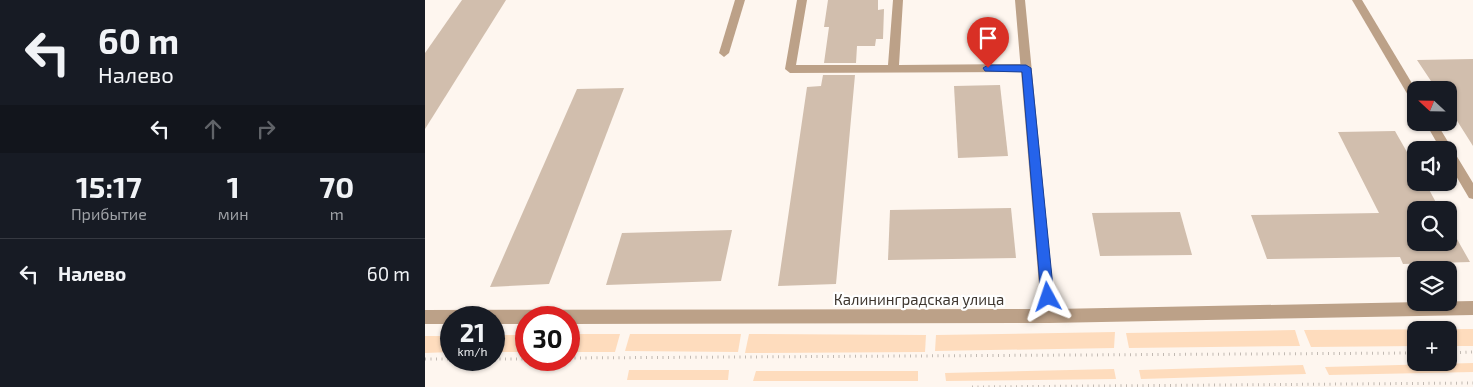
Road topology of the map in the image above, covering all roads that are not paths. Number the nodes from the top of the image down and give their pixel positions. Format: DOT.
graph roads {
  1 [pos="740,0"];
  2 [pos="802,0"];
  3 [pos="898,0"];
  4 [pos="1020,0"];
  5 [pos="1357,0"];
  6 [pos="724,53"];
  7 [pos="1026,68"];
  8 [pos="893,69"];
  9 [pos="1407,84"];
  10 [pos="1457,167"];
  11 [pos="1473,194"];
  12 [pos="1473,308"];
  13 [pos="1049,316"];
  14 [pos="425,318"];
  1 -- 6 [label="street"];
  2 -- 8 [label="street"];
  3 -- 8 [label="street"];
  4 -- 7 [label="street"];
  5 -- 9 [label="street"];
  7 -- 8 [label="street"];
  7 -- 13 [label="street"];
  10 -- 11 [label="street"];
  12 -- 13 [label="street, Калининградская улица"];
  13 -- 14 [label="street, Калининградская улица"];
}
